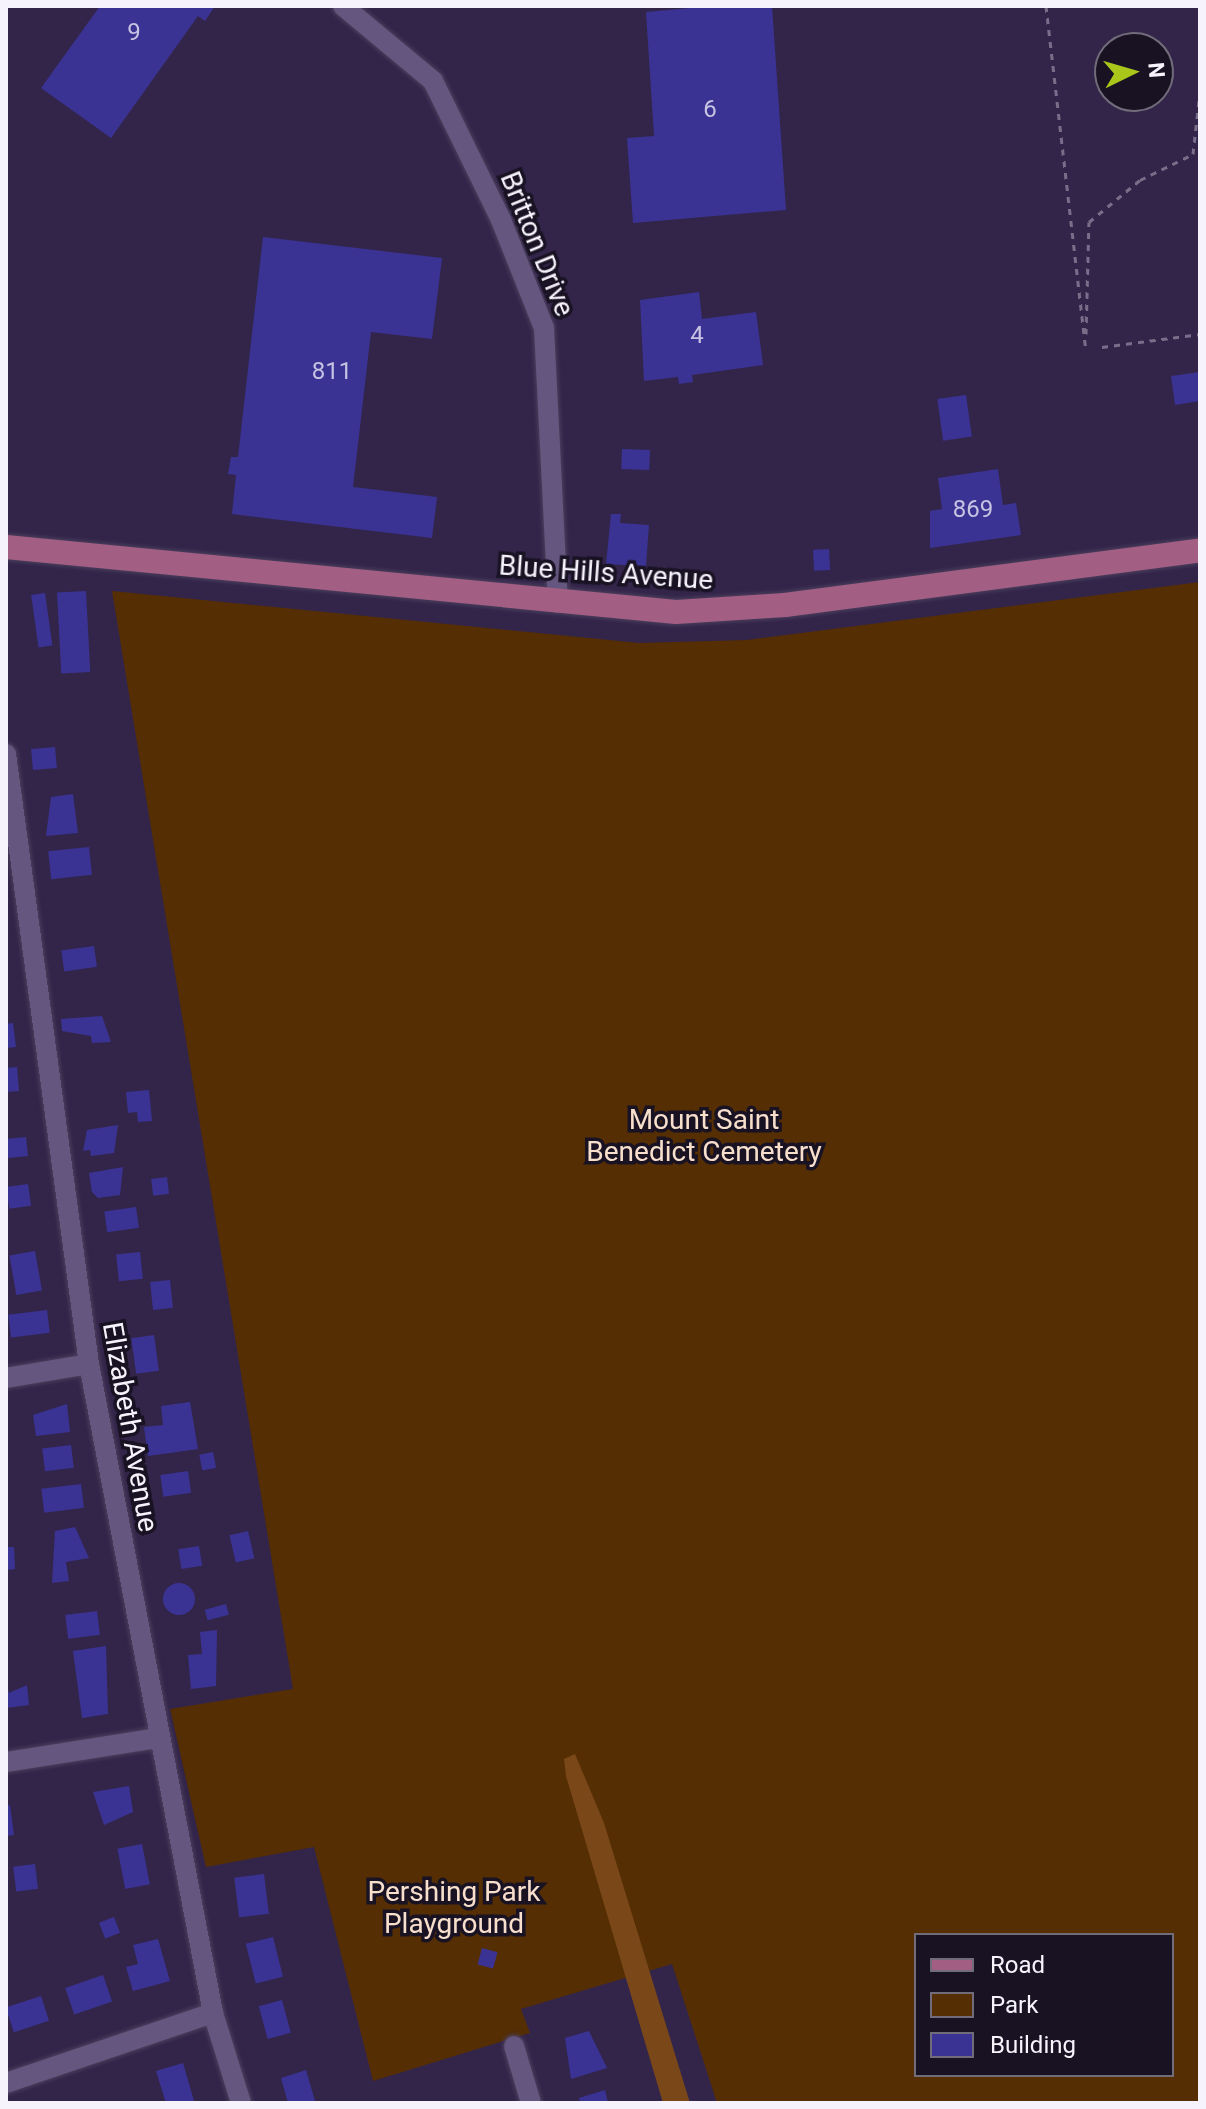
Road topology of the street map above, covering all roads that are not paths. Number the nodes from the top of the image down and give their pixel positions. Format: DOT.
graph roads {
  1 [pos="343,6"];
  2 [pos="6,547"];
  3 [pos="1200,550"];
  4 [pos="558,603"];
  5 [pos="6,754"];
  6 [pos="89,1364"];
  7 [pos="6,1378"];
  8 [pos="158,1738"];
  9 [pos="6,1762"];
  10 [pos="213,2013"];
  11 [pos="514,2046"];
  12 [pos="6,2083"];
  13 [pos="241,2103"];
  14 [pos="531,2103"];
  1 -- 4 [label="street, Britton Drive"];
  2 -- 4 [label="main road, Blue Hills Avenue"];
  3 -- 4 [label="main road, Blue Hills Avenue"];
  5 -- 6 [label="street, Elizabeth Avenue"];
  6 -- 7 [label="street"];
  6 -- 8 [label="street, Elizabeth Avenue"];
  8 -- 9 [label="street"];
  8 -- 10 [label="street, Elizabeth Avenue"];
  10 -- 12 [label="street"];
  10 -- 13 [label="street, Elizabeth Avenue"];
  11 -- 14 [label="street"];
}
